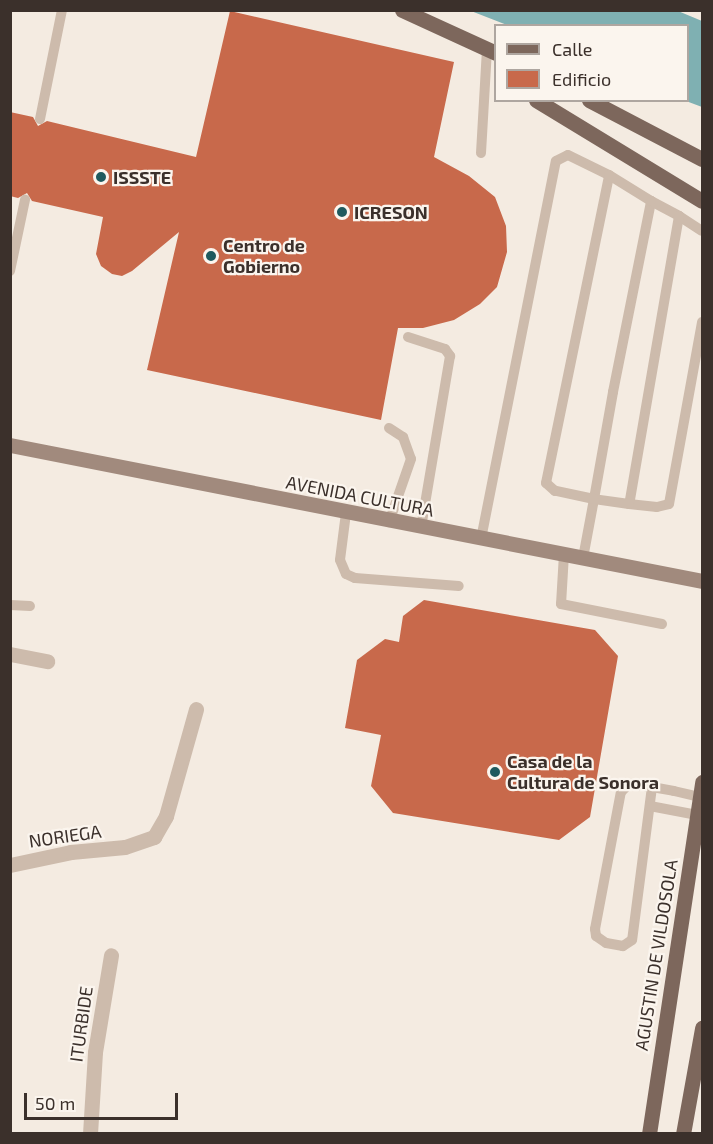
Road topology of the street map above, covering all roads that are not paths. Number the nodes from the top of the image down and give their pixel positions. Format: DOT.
graph roads {
  1 [pos="62,10"];
  2 [pos="402,10"];
  3 [pos="491,51"];
  4 [pos="539,102"];
  5 [pos="593,102"];
  6 [pos="40,119"];
  7 [pos="481,153"];
  8 [pos="702,159"];
  9 [pos="609,175"];
  10 [pos="25,200"];
  11 [pos="651,201"];
  12 [pos="702,201"];
  13 [pos="679,216"];
  14 [pos="702,231"];
  15 [pos="10,271"];
  16 [pos="702,322"];
  17 [pos="408,337"];
  18 [pos="389,428"];
  19 [pos="10,446"];
  20 [pos="594,499"];
  21 [pos="629,504"];
  22 [pos="346,513"];
  23 [pos="389,522"];
  24 [pos="421,528"];
  25 [pos="481,538"];
  26 [pos="564,554"];
  27 [pos="583,558"];
  28 [pos="702,581"];
  29 [pos="459,586"];
  30 [pos="10,605"];
  31 [pos="30,606"];
  32 [pos="662,624"];
  33 [pos="10,654"];
  34 [pos="47,661"];
  35 [pos="196,709"];
  36 [pos="652,787"];
  37 [pos="701,789"];
  38 [pos="650,806"];
  39 [pos="697,815"];
  40 [pos="10,865"];
  41 [pos="111,955"];
  42 [pos="702,1028"];
  43 [pos="90,1134"];
  44 [pos="649,1134"];
  45 [pos="683,1134"];
  1 -- 6 [label="lane"];
  2 -- 3 [label="main road"];
  3 -- 7 [label="lane"];
  4 -- 12 [label="main road"];
  5 -- 8 [label="main road"];
  9 -- 11 [label="lane"];
  9 -- 20 [label="lane"];
  9 -- 25 [label="lane"];
  10 -- 15 [label="lane"];
  11 -- 13 [label="lane"];
  11 -- 20 [label="lane"];
  13 -- 14 [label="lane"];
  13 -- 21 [label="lane"];
  16 -- 21 [label="lane"];
  17 -- 24 [label="lane"];
  18 -- 23 [label="lane"];
  19 -- 22 [label="street, AVENIDA CULTURA"];
  20 -- 21 [label="lane"];
  20 -- 27 [label="lane"];
  22 -- 23 [label="street, AVENIDA CULTURA"];
  22 -- 29 [label="lane"];
  23 -- 24 [label="street, AVENIDA CULTURA"];
  24 -- 25 [label="street, AVENIDA CULTURA"];
  25 -- 26 [label="street, AVENIDA CULTURA"];
  26 -- 27 [label="street, AVENIDA CULTURA"];
  26 -- 32 [label="lane"];
  27 -- 28 [label="street, AVENIDA CULTURA"];
  30 -- 31 [label="lane"];
  33 -- 34 [label="street"];
  35 -- 40 [label="street, NORIEGA"];
  36 -- 37 [label="lane"];
  36 -- 38 [label="lane"];
  36 -- 38 [label="lane"];
  37 -- 39 [label="main road, AGUSTIN DE VILDOSOLA"];
  38 -- 39 [label="lane"];
  39 -- 44 [label="main road, AGUSTIN DE VILDOSOLA"];
  41 -- 43 [label="street, ITURBIDE"];
  42 -- 45 [label="main road"];
}
